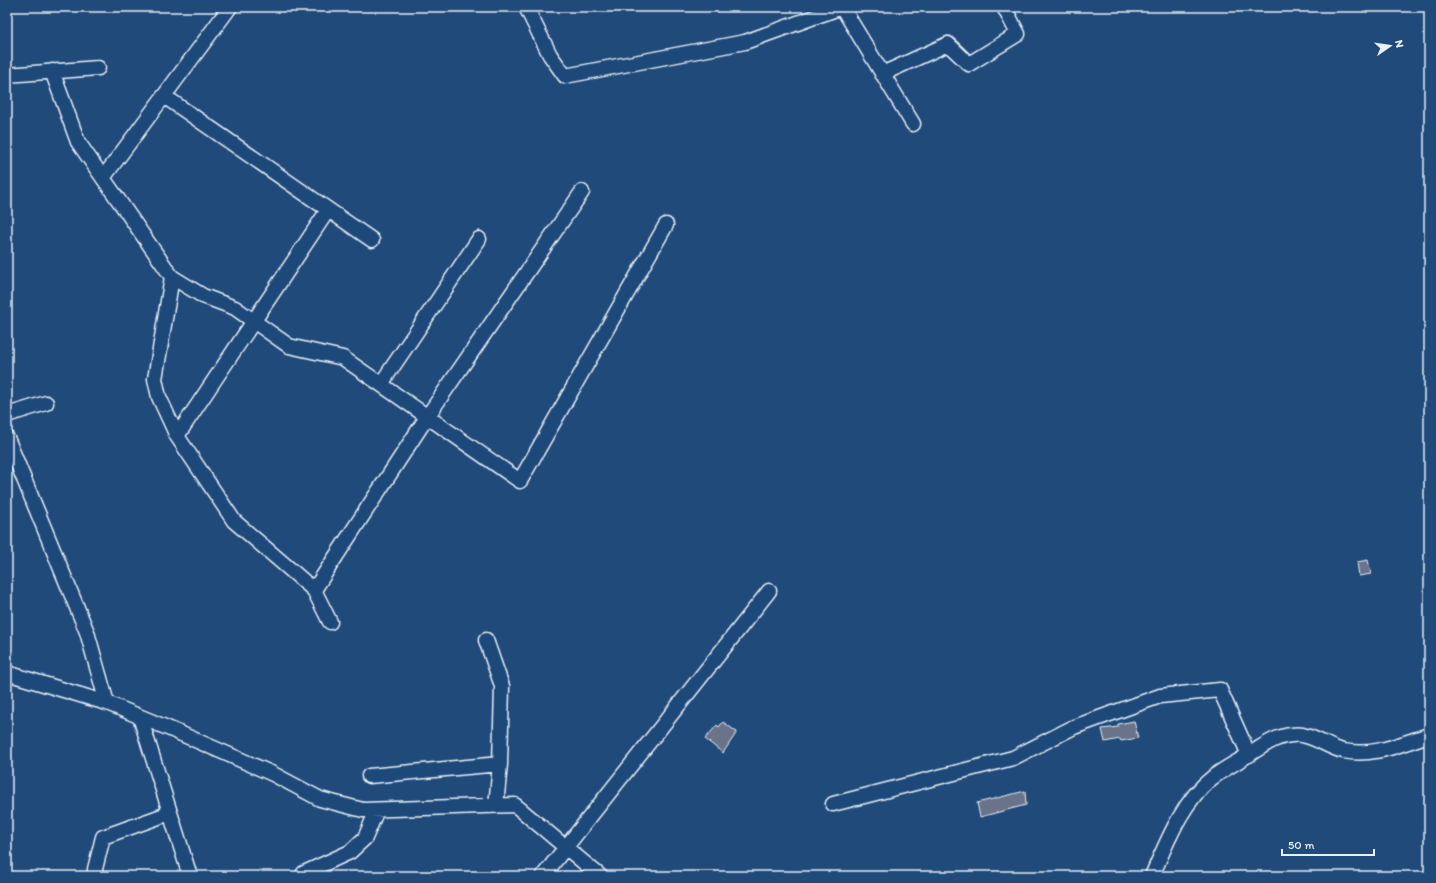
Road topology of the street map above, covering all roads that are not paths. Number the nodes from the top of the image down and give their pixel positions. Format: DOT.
graph roads {
  1 [pos="230,7"];
  2 [pos="526,7"];
  3 [pos="842,7"];
  4 [pos="1004,7"];
  5 [pos="98,68"];
  6 [pos="52,71"];
  7 [pos="7,74"];
  8 [pos="882,74"];
  9 [pos="164,96"];
  10 [pos="913,124"];
  11 [pos="103,178"];
  12 [pos="582,192"];
  13 [pos="328,210"];
  14 [pos="666,225"];
  15 [pos="479,239"];
  16 [pos="372,240"];
  17 [pos="172,277"];
  18 [pos="254,321"];
  19 [pos="381,384"];
  20 [pos="46,403"];
  21 [pos="7,415"];
  22 [pos="427,417"];
  23 [pos="178,436"];
  24 [pos="7,438"];
  25 [pos="314,590"];
  26 [pos="769,591"];
  27 [pos="330,622"];
  28 [pos="486,640"];
  29 [pos="7,673"];
  30 [pos="107,703"];
  31 [pos="140,718"];
  32 [pos="1429,735"];
  33 [pos="1249,755"];
  34 [pos="500,764"];
  35 [pos="369,776"];
  36 [pos="833,804"];
  37 [pos="496,806"];
  38 [pos="377,810"];
  39 [pos="170,813"];
  40 [pos="566,847"];
  41 [pos="95,876"];
  42 [pos="190,876"];
  43 [pos="302,876"];
  44 [pos="543,876"];
  45 [pos="600,876"];
  46 [pos="1152,876"];
  1 -- 9 [label="street"];
  2 -- 3 [label="street"];
  3 -- 8 [label="street"];
  4 -- 8 [label="street"];
  5 -- 6 [label="street"];
  6 -- 7 [label="street"];
  6 -- 11 [label="street"];
  8 -- 10 [label="street"];
  9 -- 11 [label="street"];
  9 -- 13 [label="street"];
  11 -- 17 [label="street"];
  12 -- 22 [label="street"];
  13 -- 16 [label="street"];
  13 -- 18 [label="street"];
  14 -- 22 [label="street"];
  15 -- 19 [label="street"];
  17 -- 18 [label="street"];
  17 -- 23 [label="street"];
  18 -- 19 [label="street"];
  18 -- 23 [label="street"];
  19 -- 22 [label="street"];
  20 -- 21 [label="street"];
  22 -- 25 [label="street"];
  23 -- 25 [label="street"];
  24 -- 30 [label="street"];
  25 -- 27 [label="street"];
  26 -- 40 [label="street"];
  28 -- 34 [label="street"];
  29 -- 30 [label="street"];
  30 -- 31 [label="street"];
  31 -- 38 [label="street"];
  31 -- 39 [label="street"];
  32 -- 33 [label="street"];
  33 -- 36 [label="street"];
  33 -- 46 [label="street"];
  34 -- 35 [label="street"];
  34 -- 37 [label="street"];
  37 -- 38 [label="street"];
  37 -- 40 [label="street"];
  38 -- 43 [label="street"];
  39 -- 41 [label="street"];
  39 -- 42 [label="street"];
  40 -- 44 [label="street"];
  40 -- 45 [label="street"];
}
